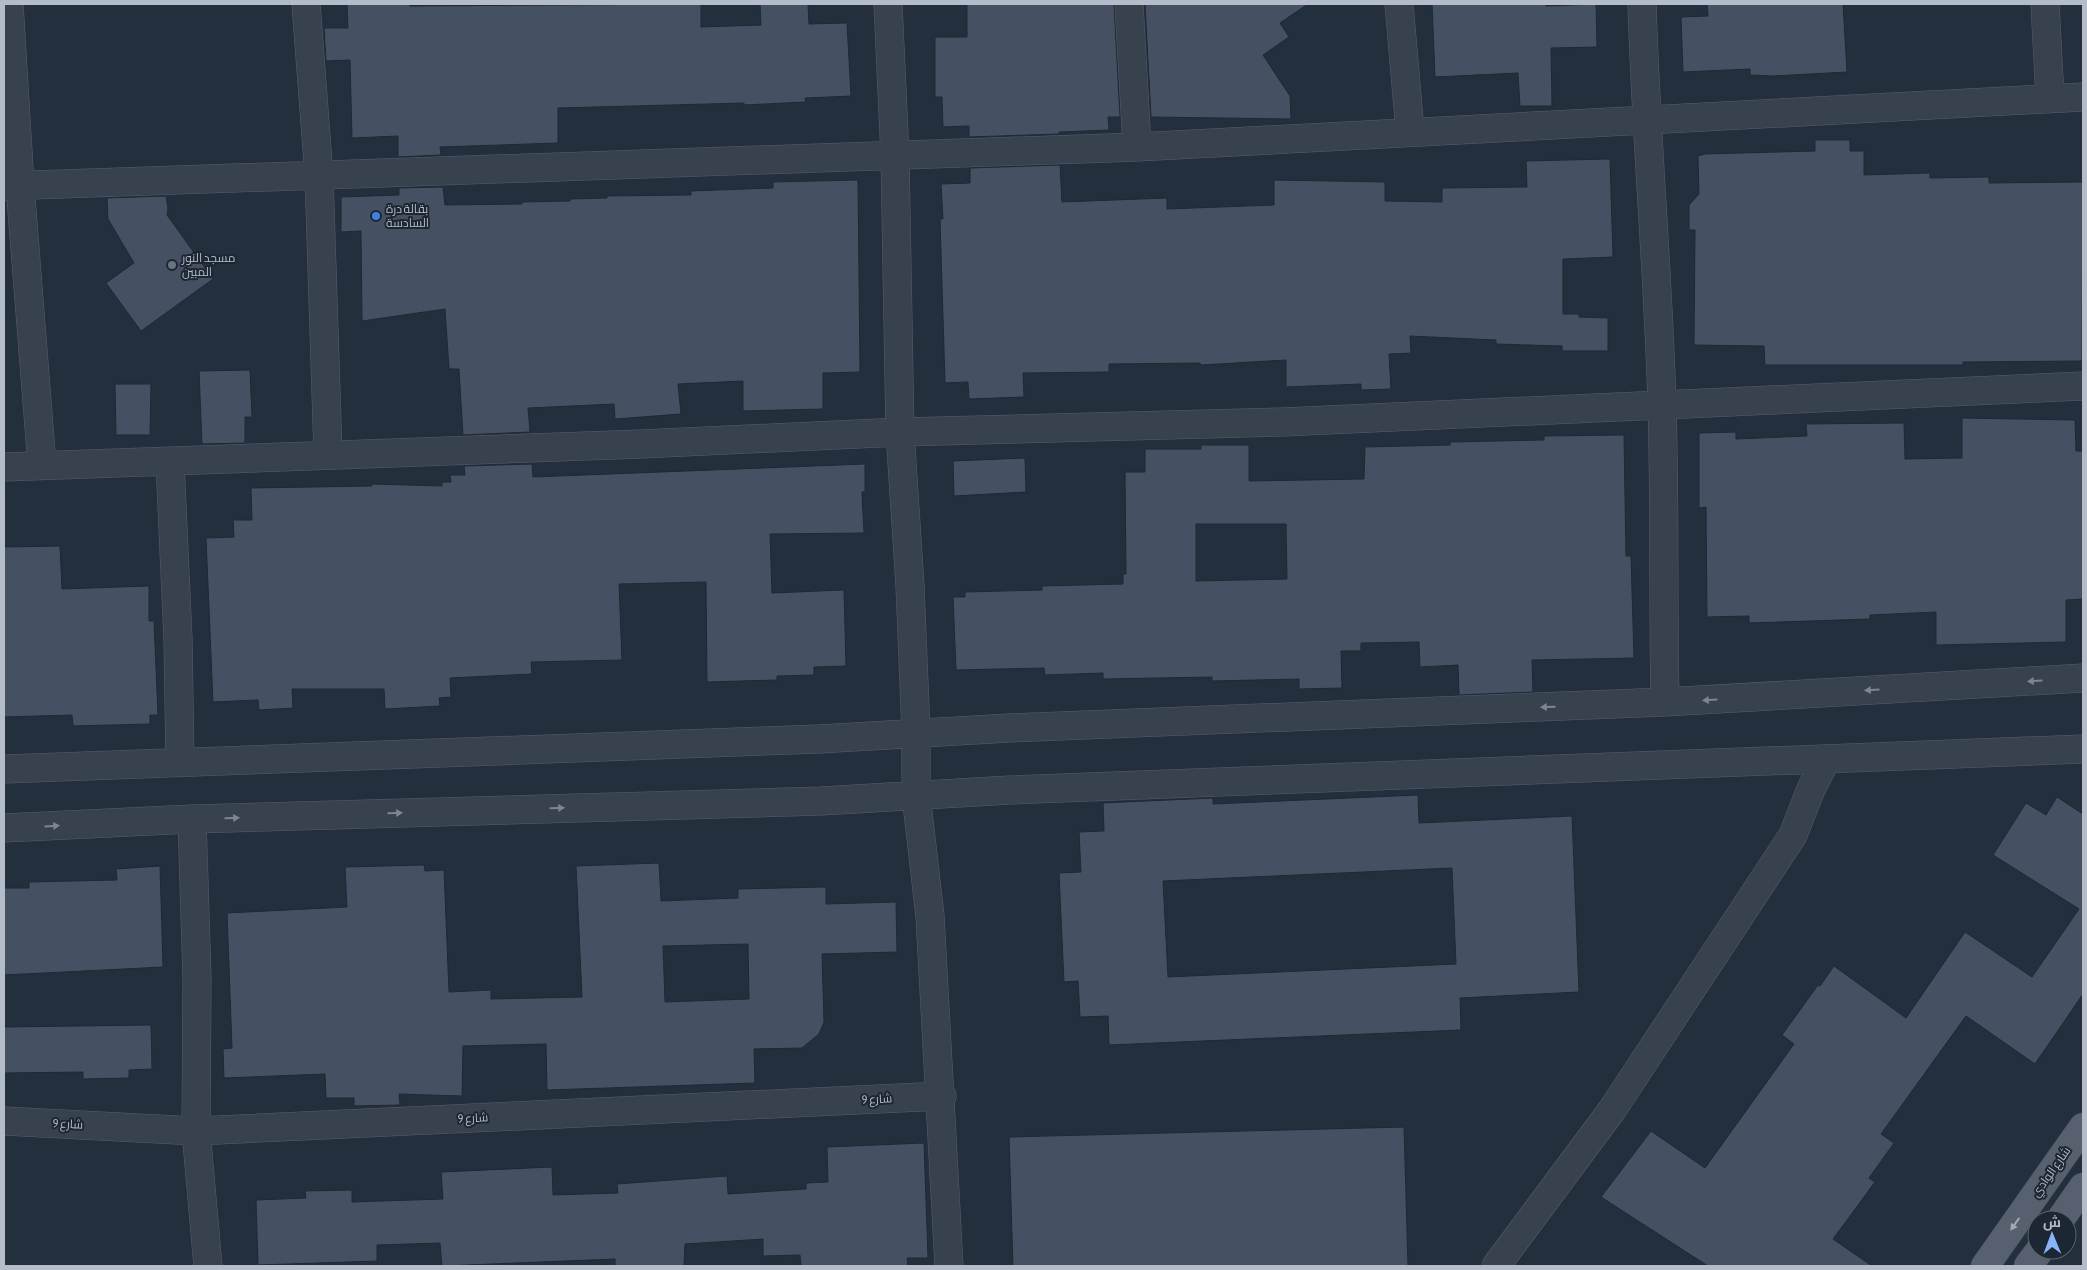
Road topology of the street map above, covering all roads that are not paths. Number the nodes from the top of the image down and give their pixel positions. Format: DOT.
graph roads {
  1 [pos="9,4"];
  2 [pos="306,4"];
  3 [pos="888,4"];
  4 [pos="1129,4"];
  5 [pos="1399,4"];
  6 [pos="1642,4"];
  7 [pos="2045,4"];
  8 [pos="2083,97"];
  9 [pos="2050,98"];
  10 [pos="1645,119"];
  11 [pos="1410,132"];
  12 [pos="1137,147"];
  13 [pos="894,156"];
  14 [pos="319,176"];
  15 [pos="12,186"];
  16 [pos="2083,386"];
  17 [pos="1662,405"];
  18 [pos="900,432"];
  19 [pos="328,454"];
  20 [pos="170,462"];
  21 [pos="42,465"];
  22 [pos="4,467"];
  23 [pos="2083,678"];
  24 [pos="1665,702"];
  25 [pos="916,733"];
  26 [pos="2083,748"];
  27 [pos="1826,760"];
  28 [pos="180,762"];
  29 [pos="4,768"];
  30 [pos="916,795"];
  31 [pos="192,820"];
  32 [pos="4,828"];
  33 [pos="942,1096"];
  34 [pos="4,1121"];
  35 [pos="2083,1127"];
  36 [pos="196,1131"];
  37 [pos="2083,1187"];
  38 [pos="2067,1210"];
  39 [pos="208,1266"];
  40 [pos="949,1266"];
  41 [pos="1496,1266"];
  42 [pos="1985,1266"];
  1 -- 15 [label="street"];
  2 -- 14 [label="street"];
  3 -- 13 [label="street"];
  4 -- 12 [label="street"];
  5 -- 11 [label="street"];
  6 -- 10 [label="street"];
  7 -- 9 [label="street"];
  8 -- 9 [label="street"];
  9 -- 10 [label="street"];
  10 -- 11 [label="street"];
  10 -- 17 [label="street"];
  11 -- 12 [label="street"];
  12 -- 13 [label="street"];
  13 -- 14 [label="street"];
  13 -- 18 [label="street"];
  14 -- 15 [label="street"];
  14 -- 19 [label="street"];
  15 -- 21 [label="street"];
  16 -- 17 [label="street"];
  17 -- 18 [label="street"];
  17 -- 24 [label="street"];
  18 -- 19 [label="street"];
  18 -- 25 [label="street"];
  19 -- 20 [label="street"];
  20 -- 21 [label="street"];
  20 -- 28 [label="street"];
  21 -- 22 [label="street"];
  23 -- 24 [label="street, one-way"];
  24 -- 25 [label="street, one-way"];
  25 -- 28 [label="street"];
  25 -- 30 [label="street"];
  26 -- 27 [label="street"];
  27 -- 30 [label="street"];
  27 -- 41 [label="street"];
  28 -- 29 [label="street"];
  31 -- 30 [label="street, one-way"];
  30 -- 33 [label="street"];
  32 -- 31 [label="street, one-way"];
  31 -- 36 [label="street"];
  33 -- 36 [label="street, شارع 9"];
  33 -- 40 [label="street"];
  34 -- 36 [label="street, شارع 9"];
  35 -- 42 [label="main road, شارع الوادي, one-way"];
  36 -- 39 [label="street"];
  37 -- 38 [label="main road"];
}
